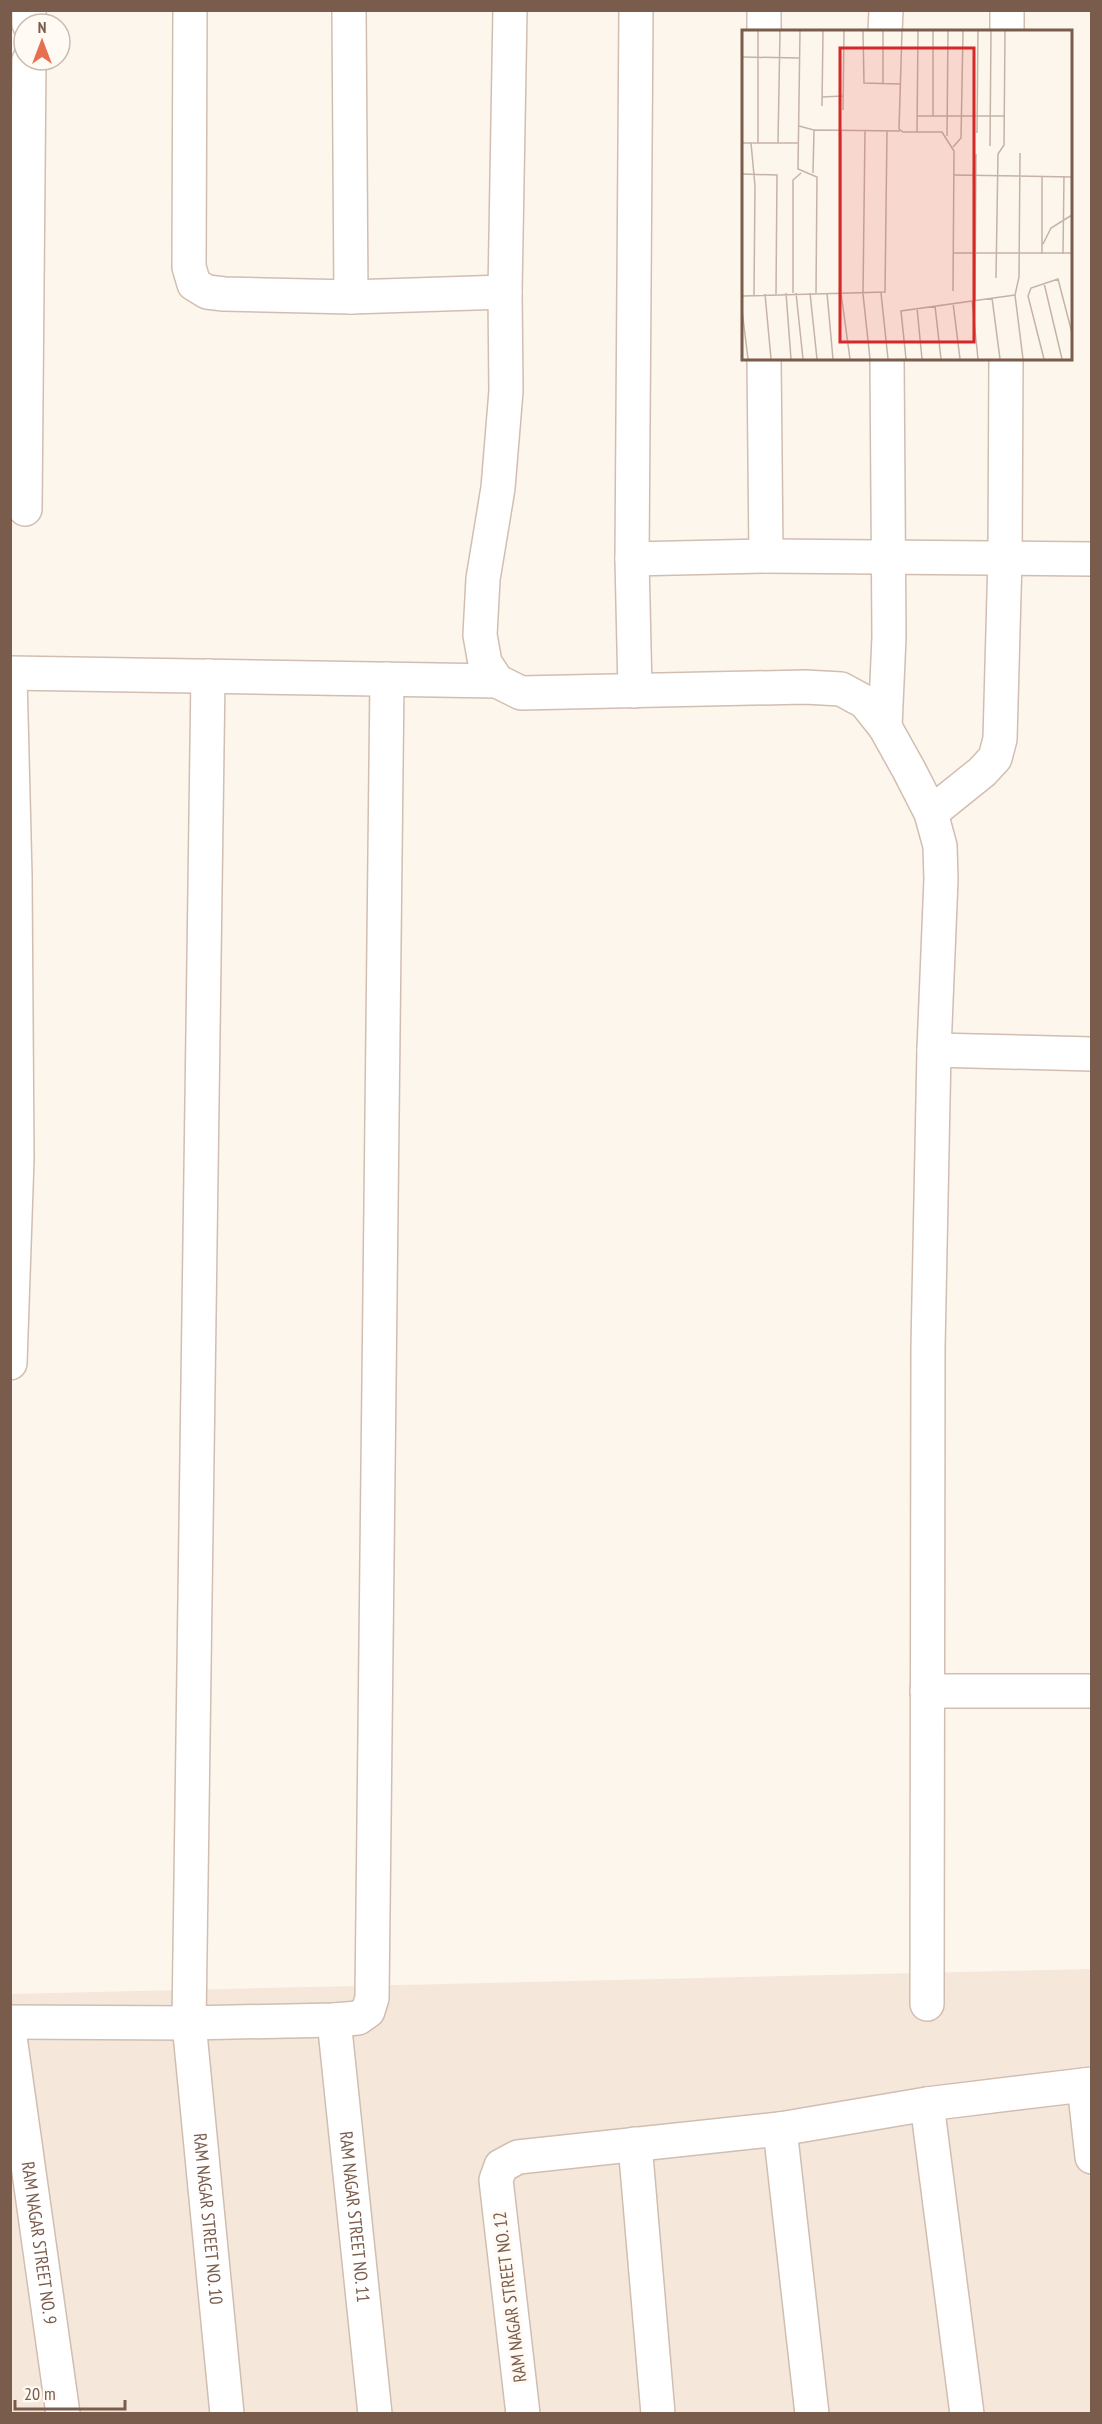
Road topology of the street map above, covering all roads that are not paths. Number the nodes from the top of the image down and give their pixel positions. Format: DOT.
graph roads {
  1 [pos="190,10"];
  2 [pos="349,10"];
  3 [pos="510,10"];
  4 [pos="636,10"];
  5 [pos="764,10"];
  6 [pos="885,10"];
  7 [pos="1007,10"];
  8 [pos="764,30"];
  9 [pos="885,30"];
  10 [pos="1007,30"];
  11 [pos="29,72"];
  12 [pos="505,292"];
  13 [pos="351,297"];
  14 [pos="764,360"];
  15 [pos="887,360"];
  16 [pos="1006,360"];
  17 [pos="18,398"];
  18 [pos="25,509"];
  19 [pos="765,556"];
  20 [pos="888,556"];
  21 [pos="1005,558"];
  22 [pos="632,559"];
  23 [pos="1092,559"];
  24 [pos="10,675"];
  25 [pos="208,676"];
  26 [pos="387,679"];
  27 [pos="497,681"];
  28 [pos="635,691"];
  29 [pos="885,727"];
  30 [pos="931,813"];
  31 [pos="934,1050"];
  32 [pos="1092,1054"];
  33 [pos="10,1363"];
  34 [pos="927,1691"];
  35 [pos="1092,1691"];
  36 [pos="927,2004"];
  37 [pos="334,2020"];
  38 [pos="10,2022"];
  39 [pos="189,2024"];
  40 [pos="10,2037"];
  41 [pos="1088,2084"];
  42 [pos="927,2104"];
  43 [pos="780,2129"];
  44 [pos="635,2144"];
  45 [pos="1092,2157"];
  46 [pos="63,2414"];
  47 [pos="227,2414"];
  48 [pos="375,2414"];
  49 [pos="524,2414"];
  50 [pos="658,2414"];
  51 [pos="812,2414"];
  52 [pos="967,2414"];
  1 -- 13 [label="street"];
  2 -- 13 [label="street"];
  3 -- 12 [label="street"];
  4 -- 22 [label="street"];
  5 -- 8 [label="street"];
  6 -- 9 [label="street"];
  7 -- 10 [label="street"];
  11 -- 17 [label="street"];
  12 -- 13 [label="street"];
  12 -- 27 [label="street"];
  14 -- 19 [label="street"];
  15 -- 20 [label="street"];
  16 -- 21 [label="street"];
  17 -- 18 [label="street"];
  19 -- 20 [label="street"];
  19 -- 22 [label="street"];
  20 -- 21 [label="street"];
  20 -- 29 [label="street"];
  21 -- 23 [label="street"];
  21 -- 30 [label="street"];
  22 -- 28 [label="street"];
  24 -- 25 [label="street"];
  24 -- 33 [label="street"];
  25 -- 26 [label="street"];
  25 -- 39 [label="street, RAM NAGAR STREET NO. 10"];
  26 -- 27 [label="street"];
  26 -- 37 [label="street"];
  27 -- 28 [label="street"];
  28 -- 29 [label="street"];
  29 -- 30 [label="street"];
  30 -- 31 [label="street"];
  31 -- 32 [label="street"];
  31 -- 34 [label="street"];
  34 -- 35 [label="street"];
  34 -- 36 [label="street"];
  37 -- 39 [label="street"];
  37 -- 48 [label="street, RAM NAGAR STREET NO. 11"];
  38 -- 39 [label="street"];
  39 -- 47 [label="street, RAM NAGAR STREET NO. 10"];
  40 -- 46 [label="street, RAM NAGAR STREET NO. 9"];
  41 -- 42 [label="street"];
  41 -- 45 [label="street"];
  42 -- 43 [label="street"];
  42 -- 52 [label="street"];
  43 -- 44 [label="street"];
  43 -- 51 [label="street"];
  44 -- 49 [label="street, RAM NAGAR STREET NO. 12"];
  44 -- 50 [label="street"];
}
